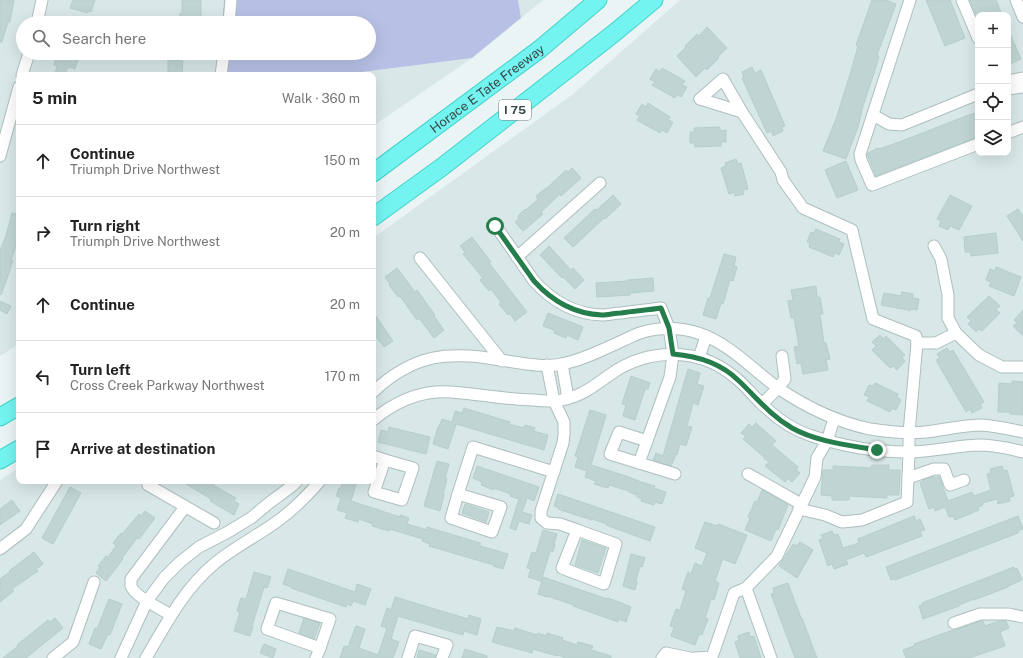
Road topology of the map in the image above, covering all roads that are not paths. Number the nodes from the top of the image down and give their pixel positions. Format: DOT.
graph roads {
  1 [pos="42,0"];
  2 [pos="230,0"];
  3 [pos="598,0"];
  4 [pos="654,0"];
  5 [pos="910,0"];
  6 [pos="962,0"];
  7 [pos="1016,0"];
  8 [pos="39,16"];
  9 [pos="229,16"];
  10 [pos="1023,17"];
  11 [pos="975,31"];
  12 [pos="26,60"];
  13 [pos="223,60"];
  14 [pos="23,72"];
  15 [pos="221,72"];
  16 [pos="1023,78"];
  17 [pos="1011,80"];
  18 [pos="1023,87"];
  19 [pos="1011,89"];
  20 [pos="975,95"];
  21 [pos="16,98"];
  22 [pos="742,112"];
  23 [pos="873,115"];
  24 [pos="1023,127"];
  25 [pos="1011,132"];
  26 [pos="975,145"];
  27 [pos="0,156"];
  28 [pos="376,171"];
  29 [pos="600,183"];
  30 [pos="376,215"];
  31 [pos="495,226"];
  32 [pos="934,246"];
  33 [pos="517,257"];
  34 [pos="420,258"];
  35 [pos="669,328"];
  36 [pos="956,333"];
  37 [pos="706,336"];
  38 [pos="917,343"];
  39 [pos="673,354"];
  40 [pos="782,356"];
  41 [pos="699,358"];
  42 [pos="502,361"];
  43 [pos="562,364"];
  44 [pos="547,365"];
  45 [pos="1023,368"];
  46 [pos="778,388"];
  47 [pos="376,389"];
  48 [pos="568,398"];
  49 [pos="554,401"];
  50 [pos="762,404"];
  51 [pos="16,408"];
  52 [pos="0,417"];
  53 [pos="376,418"];
  54 [pos="834,419"];
  55 [pos="1023,432"];
  56 [pos="909,433"];
  57 [pos="647,441"];
  58 [pos="827,441"];
  59 [pos="16,451"];
  60 [pos="909,452"];
  61 [pos="1023,452"];
  62 [pos="376,457"];
  63 [pos="0,460"];
  64 [pos="386,460"];
  65 [pos="639,463"];
  66 [pos="554,472"];
  67 [pos="675,474"];
  68 [pos="748,474"];
  69 [pos="908,478"];
  70 [pos="964,480"];
  71 [pos="55,484"];
  72 [pos="292,484"];
  73 [pos="294,484"];
  74 [pos="317,484"];
  75 [pos="148,486"];
  76 [pos="458,494"];
  77 [pos="304,498"];
  78 [pos="185,507"];
  79 [pos="800,507"];
  80 [pos="214,523"];
  81 [pos="577,530"];
  82 [pos="0,550"];
  83 [pos="94,582"];
  84 [pos="746,588"];
  85 [pos="147,601"];
  86 [pos="171,615"];
  87 [pos="1023,617"];
  88 [pos="954,623"];
  89 [pos="73,642"];
  90 [pos="318,653"];
  91 [pos="54,658"];
  92 [pos="67,658"];
  93 [pos="121,658"];
  94 [pos="146,658"];
  95 [pos="408,658"];
  96 [pos="442,658"];
  97 [pos="662,658"];
  98 [pos="690,658"];
  99 [pos="694,658"];
  100 [pos="712,658"];
  101 [pos="771,658"];
  1 -- 8 [label="street"];
  2 -- 9 [label="street"];
  3 -- 28 [label="highway, Horace E Tate Freeway / I 75"];
  4 -- 30 [label="highway, I 75"];
  5 -- 23 [label="street"];
  6 -- 11 [label="street"];
  7 -- 10 [label="street"];
  12 -- 14 [label="street"];
  13 -- 15 [label="street"];
  16 -- 17 [label="street"];
  18 -- 19 [label="street"];
  20 -- 23 [label="street"];
  21 -- 27 [label="street"];
  22 -- 38 [label="street"];
  23 -- 26 [label="street"];
  24 -- 25 [label="street"];
  29 -- 33 [label="street"];
  31 -- 33 [label="street"];
  32 -- 36 [label="street"];
  33 -- 35 [label="street"];
  34 -- 42 [label="street"];
  35 -- 37 [label="street"];
  35 -- 39 [label="street"];
  35 -- 43 [label="street"];
  36 -- 38 [label="street"];
  36 -- 45 [label="street"];
  37 -- 41 [label="street"];
  37 -- 46 [label="street"];
  38 -- 56 [label="street"];
  39 -- 41 [label="street"];
  39 -- 48 [label="street"];
  39 -- 57 [label="street"];
  40 -- 46 [label="street"];
  41 -- 50 [label="street"];
  42 -- 44 [label="street"];
  42 -- 47 [label="street"];
  43 -- 44 [label="street"];
  43 -- 48 [label="street"];
  44 -- 49 [label="street"];
  46 -- 50 [label="street"];
  46 -- 54 [label="street"];
  48 -- 49 [label="street"];
  49 -- 53 [label="street"];
  49 -- 66 [label="street"];
  50 -- 58 [label="street"];
  51 -- 52 [label="highway"];
  54 -- 56 [label="street"];
  54 -- 58 [label="street"];
  55 -- 56 [label="street"];
  56 -- 60 [label="street"];
  57 -- 65 [label="street"];
  57 -- 65 [label="street"];
  58 -- 60 [label="street"];
  58 -- 79 [label="street"];
  59 -- 63 [label="highway"];
  60 -- 61 [label="street"];
  60 -- 69 [label="street"];
  62 -- 64 [label="street"];
  65 -- 67 [label="street"];
  66 -- 76 [label="street"];
  66 -- 81 [label="street"];
  68 -- 79 [label="street"];
  69 -- 70 [label="street"];
  69 -- 79 [label="street"];
  71 -- 82 [label="street"];
  72 -- 85 [label="street"];
  73 -- 77 [label="street"];
  74 -- 77 [label="street"];
  75 -- 78 [label="street"];
  76 -- 76 [label="street"];
  77 -- 86 [label="street"];
  78 -- 80 [label="street"];
  78 -- 85 [label="street"];
  79 -- 84 [label="street"];
  81 -- 81 [label="street"];
  83 -- 89 [label="street"];
  84 -- 100 [label="street"];
  84 -- 101 [label="street"];
  85 -- 86 [label="street"];
  85 -- 93 [label="street"];
  86 -- 94 [label="street"];
  87 -- 88 [label="street"];
  89 -- 91 [label="street"];
  89 -- 92 [label="street"];
  90 -- 90 [label="street"];
  95 -- 96 [label="street"];
  97 -- 98 [label="street"];
  99 -- 100 [label="street"];
}
